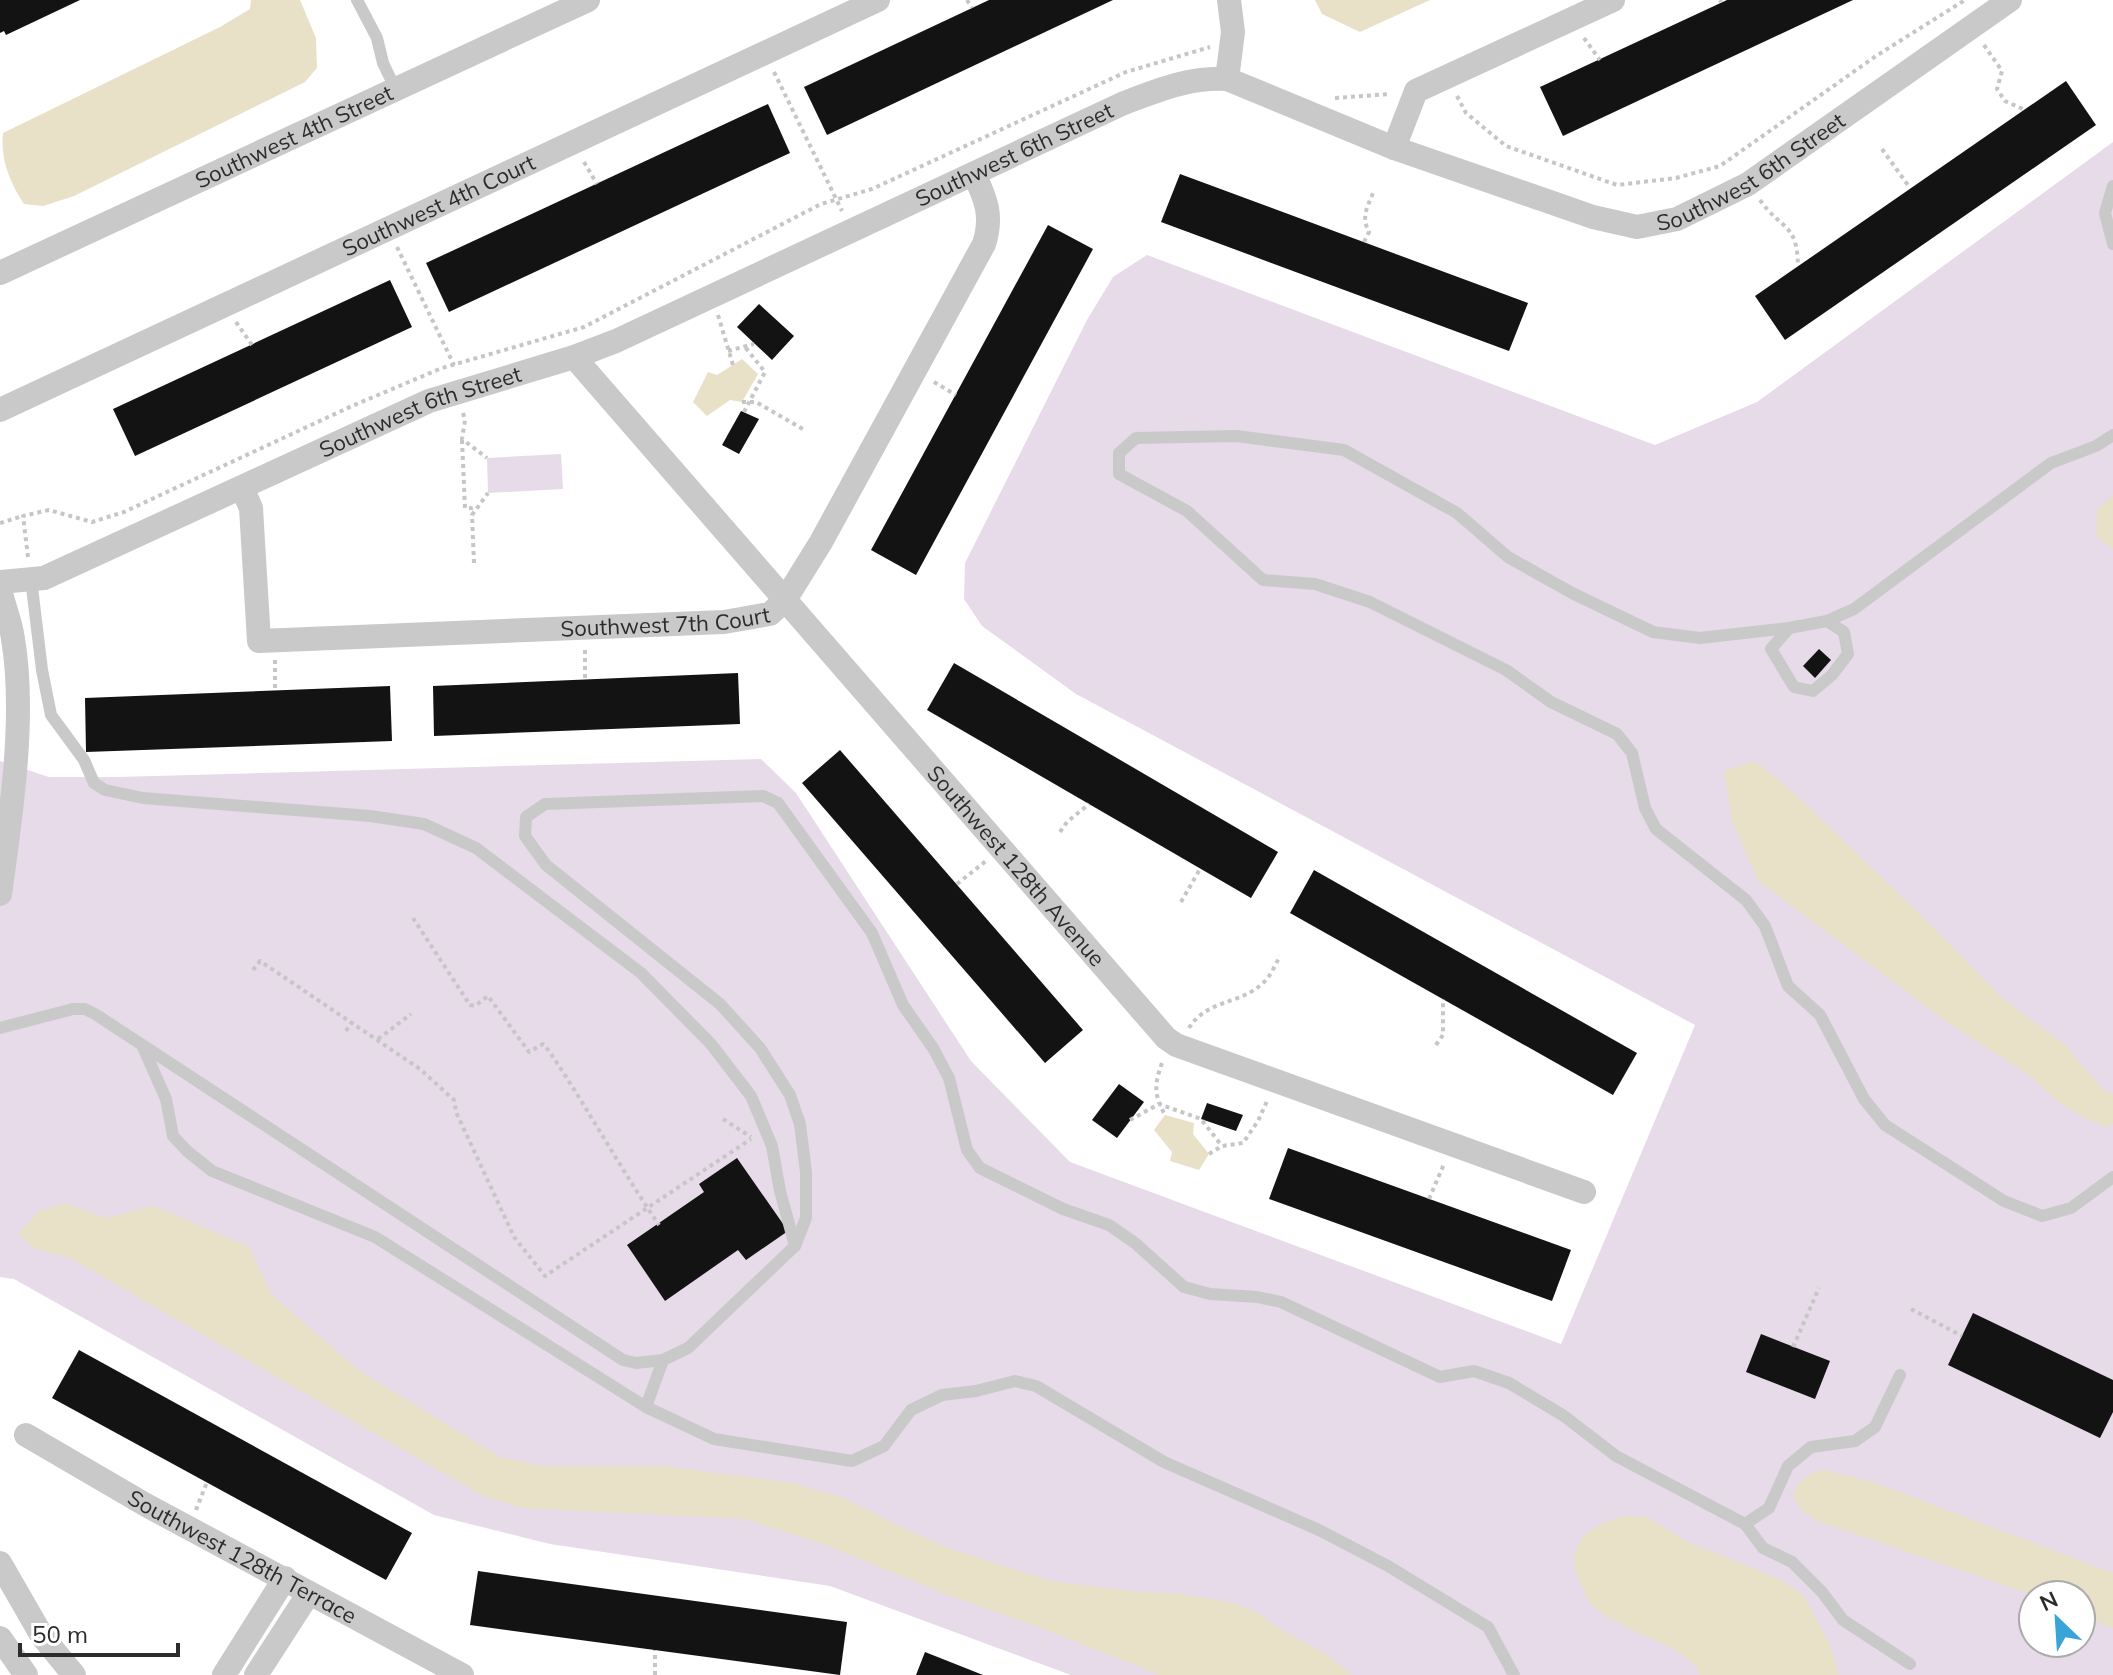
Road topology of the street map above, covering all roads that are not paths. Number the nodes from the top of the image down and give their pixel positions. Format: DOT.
graph roads {
  1 [pos="357,0"];
  2 [pos="588,0"];
  3 [pos="878,0"];
  4 [pos="1229,0"];
  5 [pos="1613,0"];
  6 [pos="2010,0"];
  7 [pos="1228,67"];
  8 [pos="395,88"];
  9 [pos="1394,148"];
  10 [pos="974,174"];
  11 [pos="2113,186"];
  12 [pos="2113,244"];
  13 [pos="0,273"];
  14 [pos="574,357"];
  15 [pos="0,410"];
  16 [pos="2113,435"];
  17 [pos="242,488"];
  18 [pos="31,579"];
  19 [pos="0,582"];
  20 [pos="0,590"];
  21 [pos="785,600"];
  22 [pos="1827,621"];
  23 [pos="1789,628"];
  24 [pos="0,894"];
  25 [pos="0,1028"];
  26 [pos="143,1047"];
  27 [pos="2113,1177"];
  28 [pos="1584,1192"];
  29 [pos="795,1246"];
  30 [pos="663,1360"];
  31 [pos="1900,1375"];
  32 [pos="646,1407"];
  33 [pos="26,1435"];
  34 [pos="1745,1524"];
  35 [pos="0,1563"];
  36 [pos="285,1578"];
  37 [pos="309,1593"];
  38 [pos="0,1638"];
  39 [pos="1910,1664"];
  40 [pos="26,1675"];
  41 [pos="74,1675"];
  42 [pos="224,1675"];
  43 [pos="256,1675"];
  44 [pos="462,1675"];
  45 [pos="1514,1675"];
  1 -- 8 [label="lane"];
  2 -- 8 [label="street, Southwest 4th Street"];
  3 -- 15 [label="street, Southwest 4th Court"];
  4 -- 7 [label="street"];
  5 -- 9 [label="street"];
  6 -- 9 [label="street, Southwest 6th Street"];
  7 -- 9 [label="street, Southwest 6th Street"];
  7 -- 10 [label="street, Southwest 6th Street"];
  8 -- 13 [label="street, Southwest 4th Street"];
  10 -- 14 [label="street, Southwest 6th Street"];
  10 -- 21 [label="street, Southwest 7th Court"];
  11 -- 12 [label="lane"];
  14 -- 17 [label="street, Southwest 6th Street"];
  14 -- 21 [label="street, Southwest 128th Avenue"];
  16 -- 22 [label="lane"];
  17 -- 18 [label="street, Southwest 6th Street"];
  17 -- 21 [label="street, Southwest 7th Court"];
  18 -- 19 [label="street, Southwest 6th Street"];
  18 -- 29 [label="lane"];
  20 -- 24 [label="street"];
  21 -- 28 [label="street, Southwest 128th Avenue"];
  22 -- 23 [label="lane"];
  22 -- 23 [label="lane"];
  23 -- 27 [label="lane"];
  25 -- 26 [label="lane"];
  26 -- 30 [label="lane"];
  26 -- 32 [label="lane"];
  29 -- 30 [label="lane"];
  29 -- 34 [label="lane"];
  30 -- 32 [label="lane"];
  31 -- 34 [label="lane"];
  32 -- 45 [label="lane"];
  33 -- 36 [label="street, Southwest 128th Terrace"];
  34 -- 39 [label="lane"];
  35 -- 41 [label="street"];
  36 -- 37 [label="street, Southwest 128th Terrace"];
  36 -- 42 [label="street"];
  37 -- 43 [label="street"];
  37 -- 44 [label="street, Southwest 128th Terrace"];
  38 -- 40 [label="street"];
}
